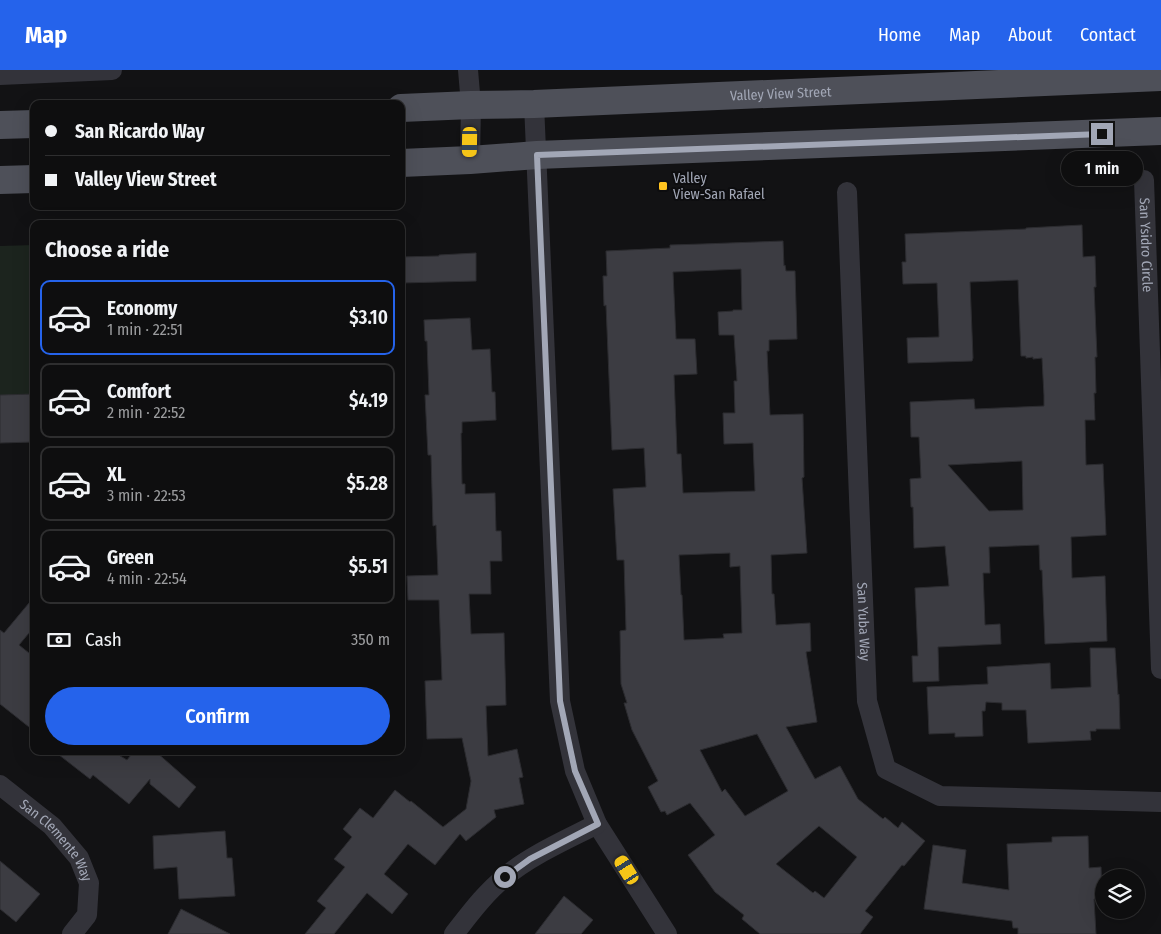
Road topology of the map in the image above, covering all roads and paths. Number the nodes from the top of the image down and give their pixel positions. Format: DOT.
graph roads {
  1 [pos="112,70"];
  2 [pos="468,70"];
  3 [pos="0,75"];
  4 [pos="1161,77"];
  5 [pos="534,104"];
  6 [pos="471,105"];
  7 [pos="405,108"];
  8 [pos="30,124"];
  9 [pos="0,125"];
  10 [pos="1161,131"];
  11 [pos="537,155"];
  12 [pos="470,160"];
  13 [pos="405,163"];
  14 [pos="30,179"];
  15 [pos="0,180"];
  16 [pos="1144,180"];
  17 [pos="846,192"];
  18 [pos="1161,669"];
  19 [pos="0,785"];
  20 [pos="1161,802"];
  21 [pos="598,824"];
  22 [pos="72,934"];
  23 [pos="454,934"];
  24 [pos="667,934"];
  1 -- 3 [label="street"];
  2 -- 6 [label="street"];
  4 -- 5 [label="main road, Valley View Street"];
  5 -- 6 [label="main road, Valley View Street"];
  5 -- 11 [label="street"];
  6 -- 7 [label="main road, Valley View Street"];
  6 -- 12 [label="street"];
  8 -- 9 [label="main road"];
  10 -- 11 [label="main road"];
  11 -- 12 [label="main road"];
  11 -- 21 [label="street"];
  12 -- 13 [label="main road"];
  14 -- 15 [label="main road"];
  16 -- 18 [label="street, San Ysidro Circle"];
  17 -- 20 [label="street, San Yuba Way"];
  19 -- 22 [label="street, San Clemente Way"];
  21 -- 23 [label="street"];
  21 -- 24 [label="street"];
}
